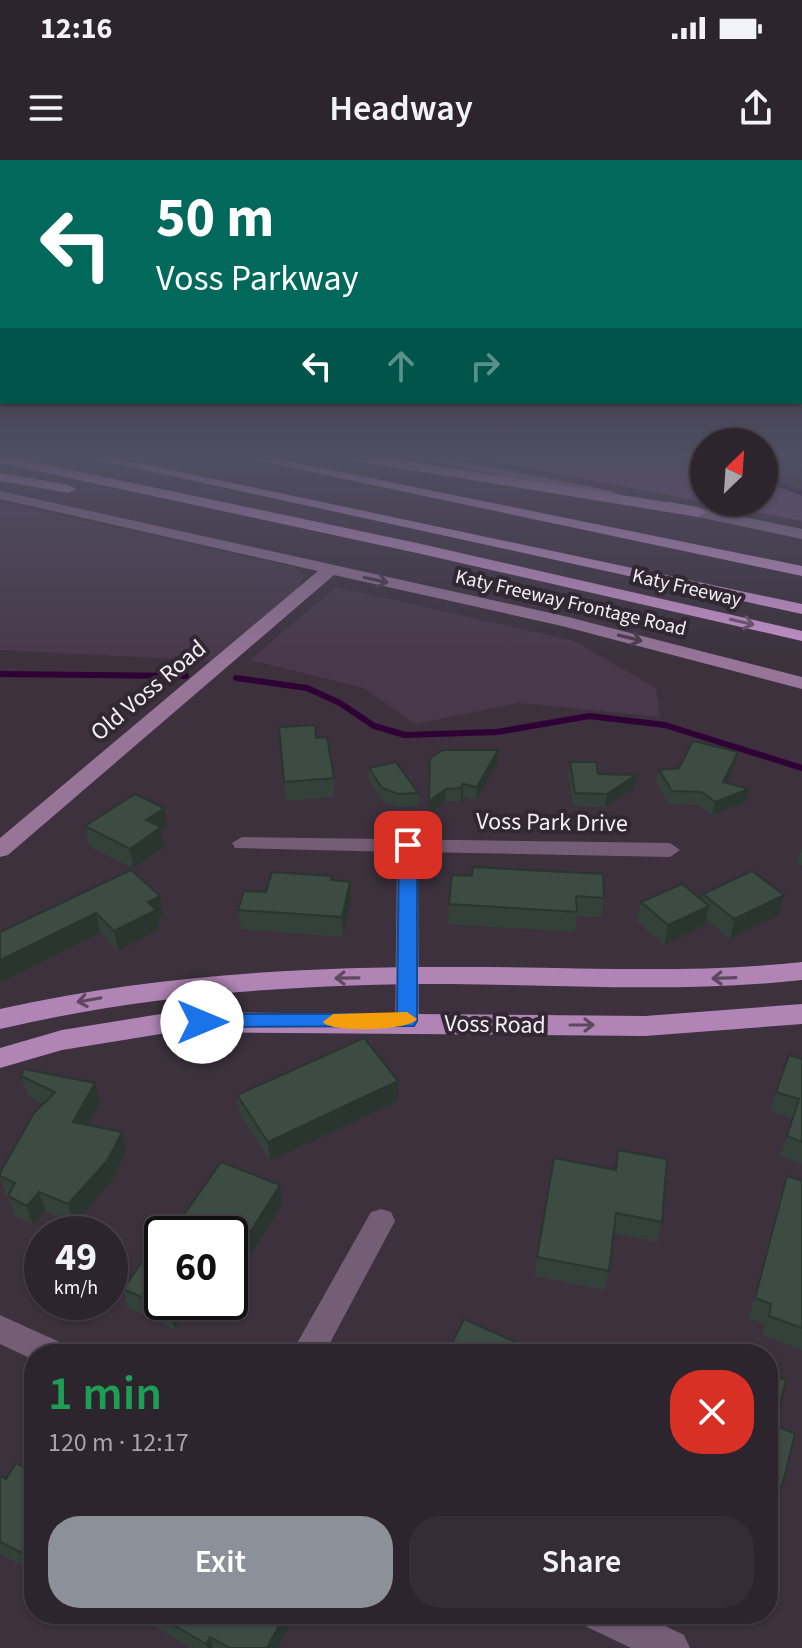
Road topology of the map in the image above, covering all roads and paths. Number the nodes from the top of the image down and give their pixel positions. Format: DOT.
graph roads {
  1 [pos="129,524"];
  2 [pos="246,524"];
  3 [pos="304,524"];
  4 [pos="407,524"];
  5 [pos="466,524"];
  6 [pos="576,524"];
  7 [pos="757,524"];
  8 [pos="802,534"];
  9 [pos="502,567"];
  10 [pos="329,570"];
  11 [pos="802,571"];
  12 [pos="802,595"];
  13 [pos="802,609"];
  14 [pos="802,636"];
  15 [pos="802,683"];
  16 [pos="242,843"];
  17 [pos="408,845"];
  18 [pos="0,850"];
  19 [pos="670,850"];
  20 [pos="802,971"];
  21 [pos="407,976"];
  22 [pos="802,1014"];
  23 [pos="0,1019"];
  24 [pos="407,1021"];
  25 [pos="0,1058"];
  26 [pos="381,1221"];
  27 [pos="0,1329"];
  28 [pos="32,1344"];
  29 [pos="313,1344"];
  30 [pos="621,1624"];
  31 [pos="671,1648"];
  1 -- 10 [label="main road, Katy Freeway Frontage Road"];
  2 -- 9 [label="highway"];
  3 -- 9 [label="highway, Katy Freeway"];
  4 -- 13 [label="highway"];
  5 -- 12 [label="highway"];
  6 -- 11 [label="highway, Katy Freeway"];
  7 -- 8 [label="main road"];
  9 -- 14 [label="highway, Katy Freeway, one-way"];
  10 -- 15 [label="main road, Katy Freeway Frontage Road, one-way"];
  10 -- 18 [label="main road, Old Voss Road"];
  16 -- 17 [label="street, Voss Park Drive"];
  17 -- 19 [label="street, Voss Park Drive"];
  17 -- 21 [label="street"];
  20 -- 21 [label="main road, Voss Road, one-way"];
  21 -- 23 [label="main road, Voss Road, one-way"];
  21 -- 24 [label="street"];
  24 -- 22 [label="main road, Voss Road, one-way"];
  24 -- 25 [label="main road, Voss Road"];
  26 -- 29 [label="street"];
  27 -- 28 [label="street"];
  30 -- 31 [label="street"];
}
